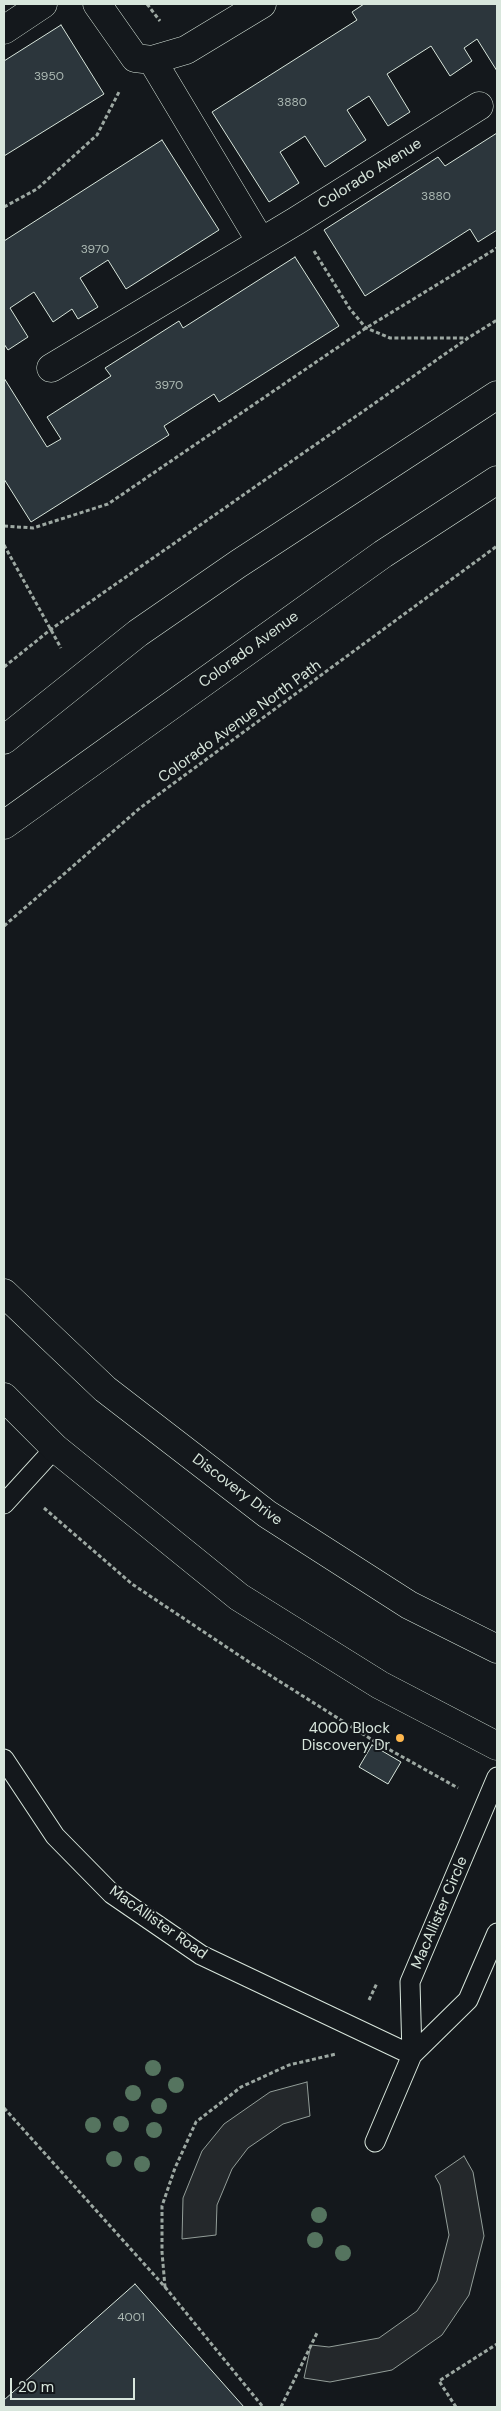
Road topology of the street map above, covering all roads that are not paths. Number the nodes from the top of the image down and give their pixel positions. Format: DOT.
graph roads {
  1 [pos="44,4"];
  2 [pos="97,4"];
  3 [pos="262,4"];
  4 [pos="4,30"];
  5 [pos="144,59"];
  6 [pos="479,106"];
  7 [pos="261,242"];
  8 [pos="51,368"];
  9 [pos="497,395"];
  10 [pos="497,480"];
  11 [pos="4,740"];
  12 [pos="4,825"];
  13 [pos="4,1293"];
  14 [pos="4,1397"];
  15 [pos="55,1448"];
  16 [pos="4,1504"];
  17 [pos="497,1649"];
  18 [pos="497,1746"];
  19 [pos="4,1760"];
  20 [pos="497,1776"];
  21 [pos="497,1933"];
  22 [pos="412,2055"];
  23 [pos="375,2142"];
  1 -- 4 [label="street"];
  2 -- 5 [label="street"];
  3 -- 5 [label="street"];
  5 -- 7 [label="street"];
  6 -- 7 [label="street, Colorado Avenue"];
  7 -- 8 [label="street, Colorado Avenue"];
  9 -- 11 [label="street"];
  10 -- 12 [label="street, Colorado Avenue"];
  13 -- 17 [label="street, Discovery Drive"];
  14 -- 15 [label="street"];
  15 -- 16 [label="lane"];
  15 -- 18 [label="street"];
  19 -- 22 [label="lane, MacAllister Road"];
  20 -- 22 [label="lane, MacAllister Circle"];
  21 -- 22 [label="lane, MacAllister Circle"];
  22 -- 23 [label="lane, MacAllister Circle"];
}
